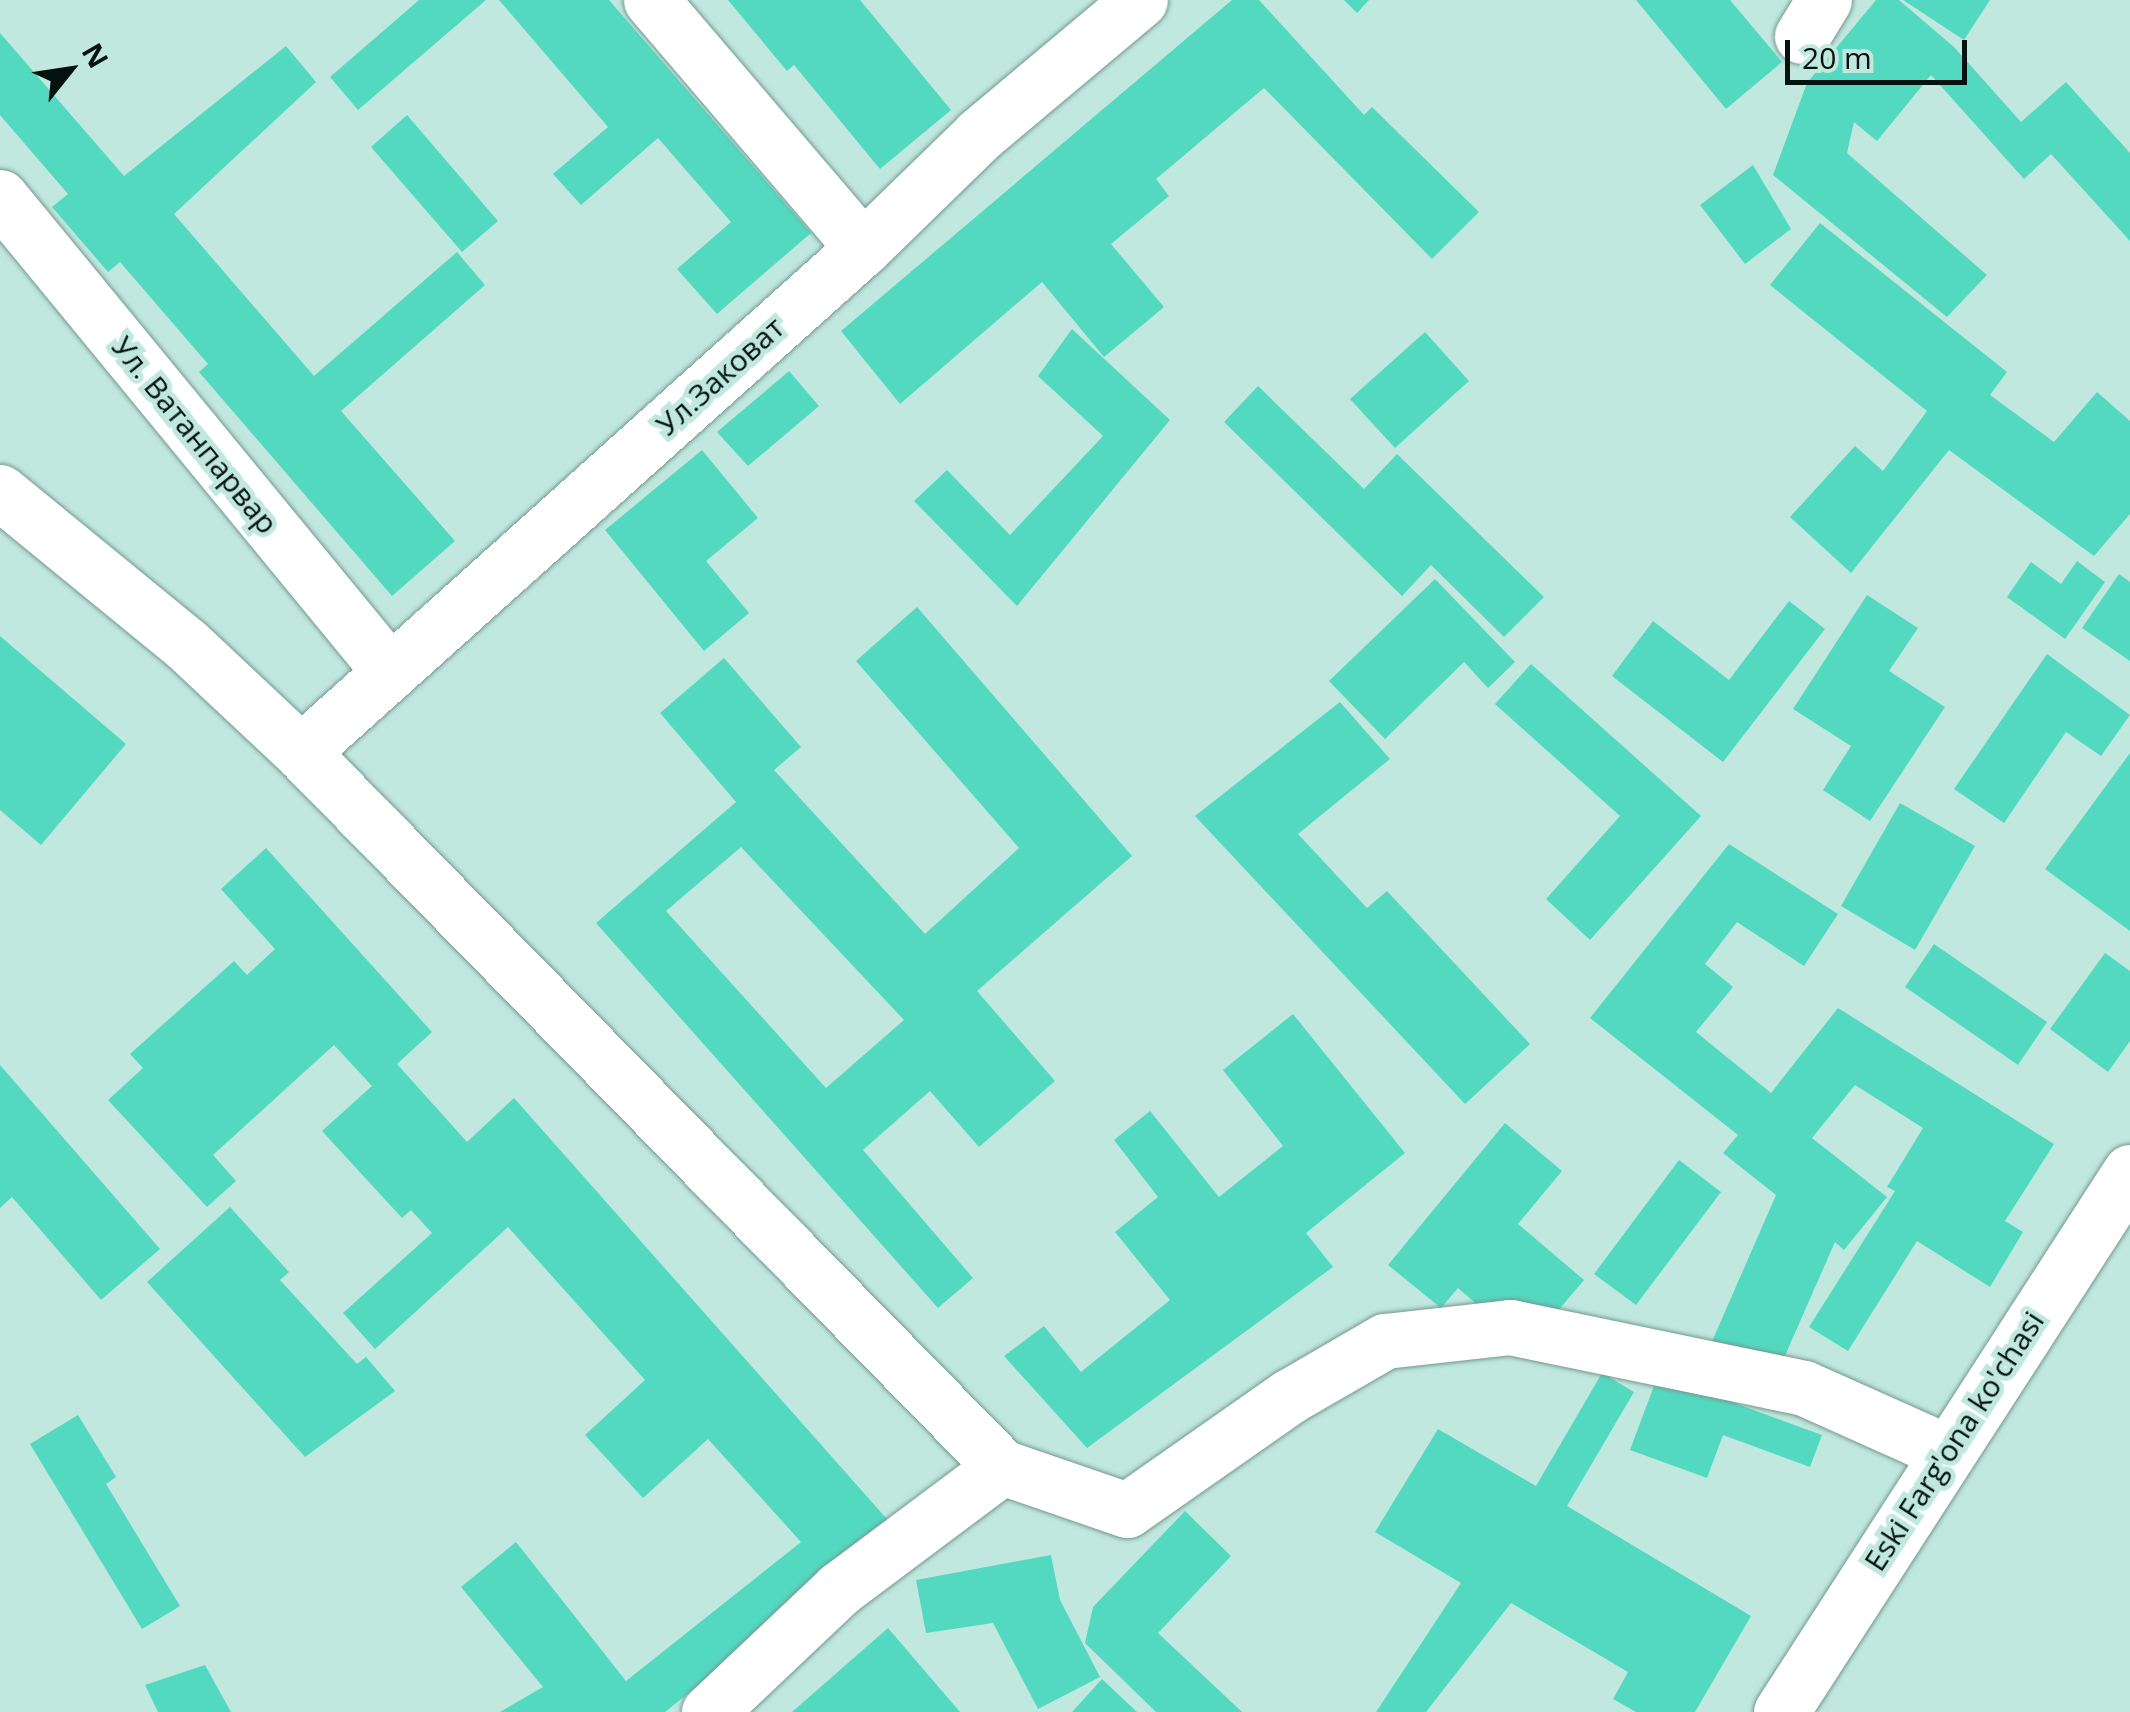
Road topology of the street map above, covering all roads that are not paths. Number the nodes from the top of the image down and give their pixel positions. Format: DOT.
graph roads {
  1 [pos="651,0"];
  2 [pos="1140,0"];
  3 [pos="0,197"];
  4 [pos="863,248"];
  5 [pos="0,492"];
  6 [pos="390,672"];
  7 [pos="300,752"];
  8 [pos="2130,1172"];
  9 [pos="1945,1451"];
  10 [pos="1002,1467"];
  11 [pos="1785,1711"];
  12 [pos="709,1712"];
  1 -- 4 [label="street"];
  2 -- 4 [label="street, Ул.Заковат"];
  3 -- 6 [label="street, Ул. Ватанпарвар"];
  4 -- 6 [label="street, Ул.Заковат"];
  5 -- 7 [label="street"];
  6 -- 7 [label="street, Ул.Заковат"];
  7 -- 10 [label="street"];
  8 -- 9 [label="street, Eski Farg'ona ko'chasi"];
  9 -- 10 [label="street"];
  9 -- 11 [label="street, Eski Farg'ona ko'chasi"];
  10 -- 12 [label="street"];
}
